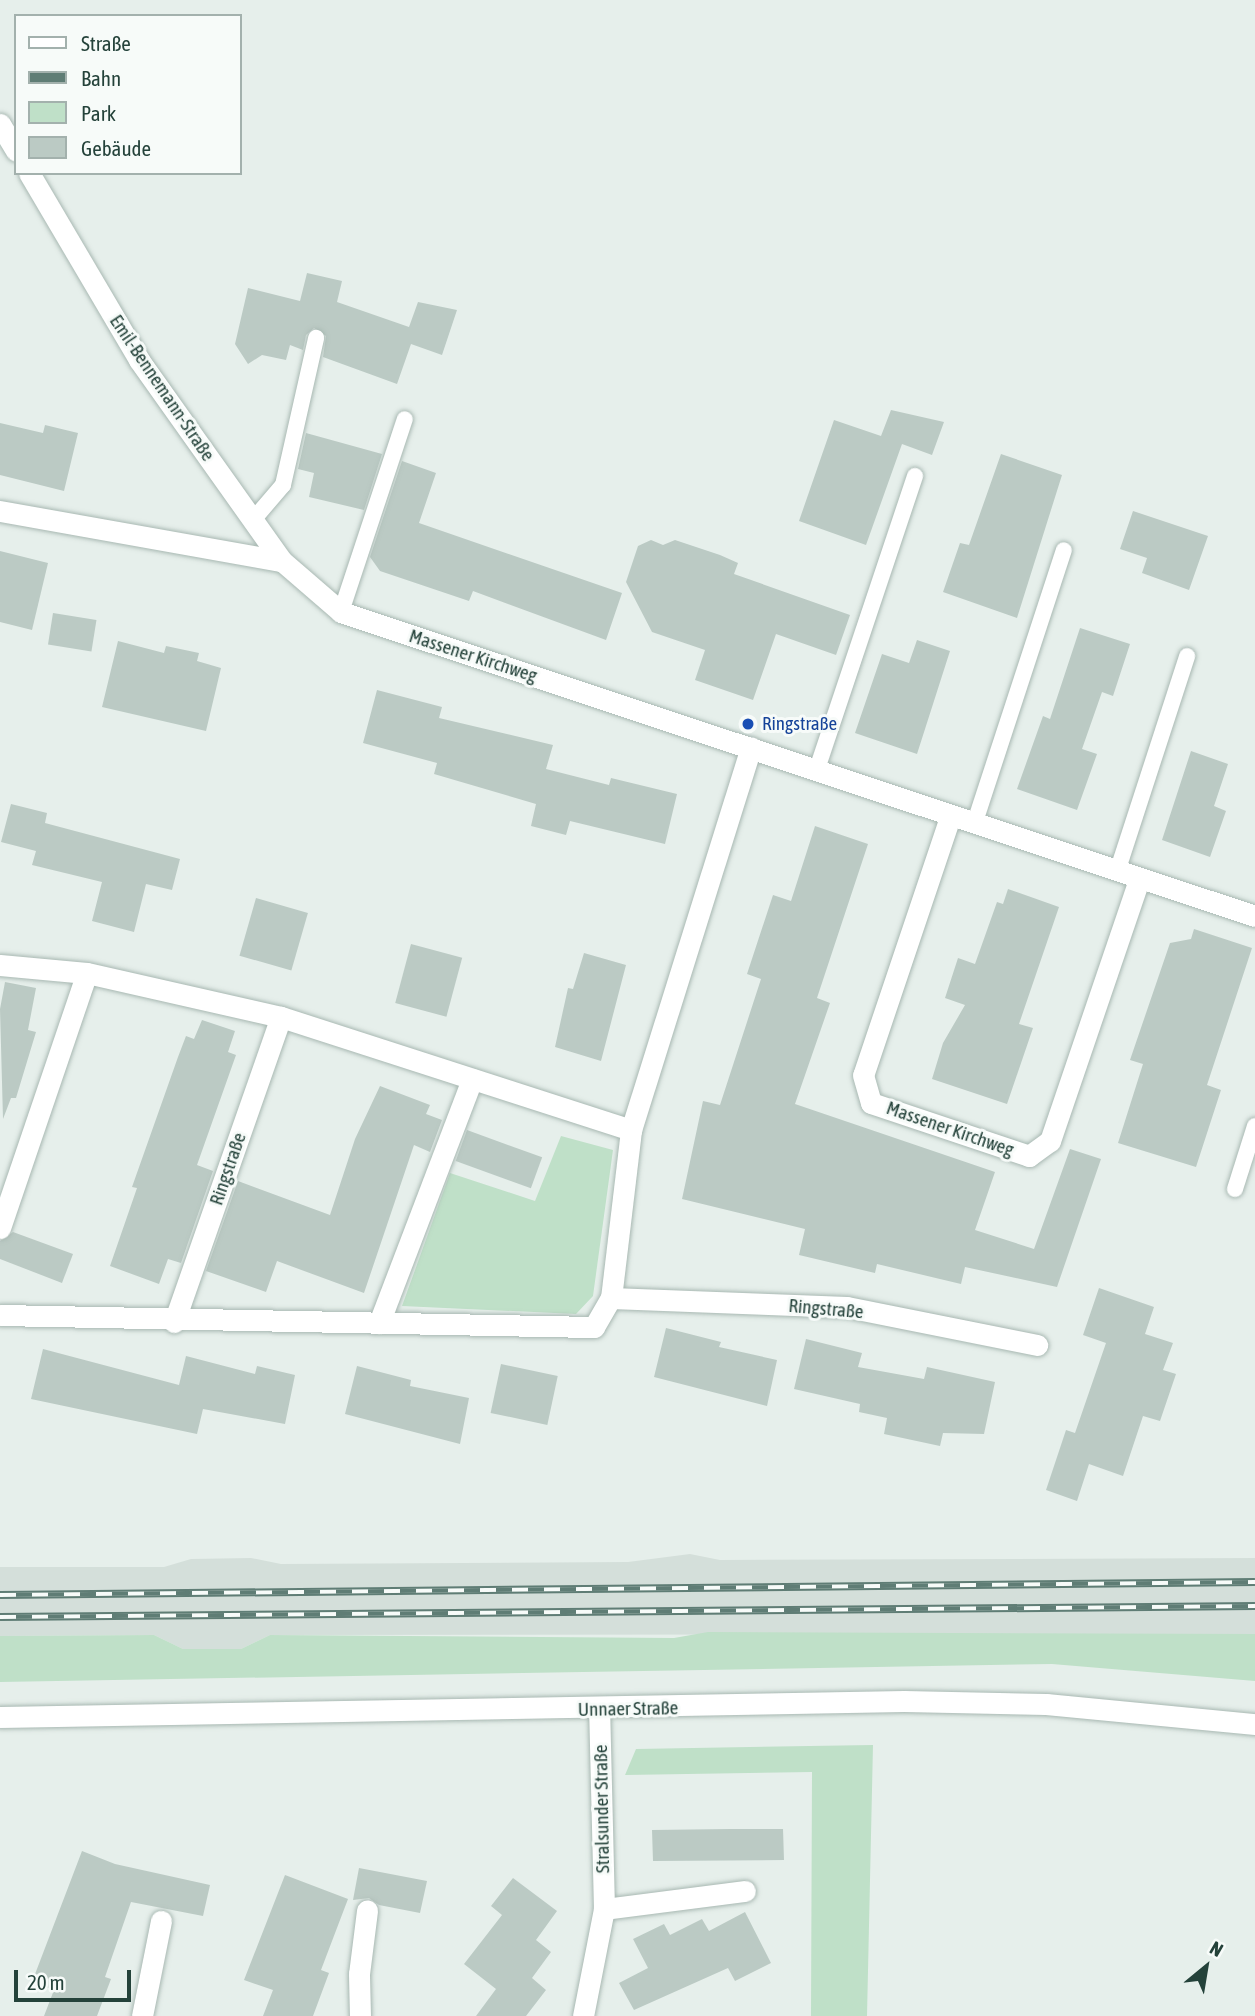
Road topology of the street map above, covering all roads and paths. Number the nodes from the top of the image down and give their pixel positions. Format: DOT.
graph roads {
  1 [pos="0,124"];
  2 [pos="14,148"];
  3 [pos="30,175"];
  4 [pos="316,338"];
  5 [pos="405,419"];
  6 [pos="915,476"];
  7 [pos="0,511"];
  8 [pos="253,520"];
  9 [pos="1064,550"];
  10 [pos="282,561"];
  11 [pos="341,612"];
  12 [pos="1187,656"];
  13 [pos="751,747"];
  14 [pos="817,769"];
  15 [pos="950,817"];
  16 [pos="975,825"];
  17 [pos="1117,872"];
  18 [pos="1139,880"];
  19 [pos="1255,916"];
  20 [pos="0,965"];
  21 [pos="87,974"];
  22 [pos="281,1017"];
  23 [pos="471,1079"];
  24 [pos="1255,1126"];
  25 [pos="631,1130"];
  26 [pos="1235,1189"];
  27 [pos="0,1228"];
  28 [pos="611,1298"];
  29 [pos="0,1315"];
  30 [pos="174,1322"];
  31 [pos="379,1323"];
  32 [pos="1037,1345"];
  33 [pos="599,1710"];
  34 [pos="0,1717"];
  35 [pos="1255,1724"];
  36 [pos="746,1891"];
  37 [pos="604,1909"];
  38 [pos="367,1911"];
  39 [pos="161,1921"];
  40 [pos="142,2016"];
  41 [pos="360,2016"];
  42 [pos="583,2016"];
  1 -- 2 [label="street"];
  3 -- 8 [label="street, Emil-Bennemann-Straße"];
  4 -- 8 [label="lane"];
  5 -- 11 [label="lane"];
  6 -- 14 [label="lane"];
  7 -- 10 [label="street"];
  8 -- 10 [label="street, Emil-Bennemann-Straße"];
  9 -- 16 [label="lane"];
  10 -- 11 [label="street, Massener Kirchweg"];
  11 -- 13 [label="street, Massener Kirchweg"];
  12 -- 17 [label="lane"];
  13 -- 14 [label="street, Massener Kirchweg"];
  13 -- 25 [label="street"];
  14 -- 15 [label="street, Massener Kirchweg"];
  15 -- 16 [label="street, Massener Kirchweg"];
  15 -- 18 [label="street, Massener Kirchweg"];
  16 -- 17 [label="street, Massener Kirchweg"];
  17 -- 18 [label="street, Massener Kirchweg"];
  18 -- 19 [label="street, Massener Kirchweg"];
  20 -- 21 [label="street"];
  21 -- 22 [label="street"];
  21 -- 27 [label="street"];
  22 -- 23 [label="street"];
  22 -- 30 [label="street, Ringstraße"];
  23 -- 25 [label="street"];
  23 -- 31 [label="street"];
  24 -- 26 [label="lane"];
  25 -- 28 [label="street"];
  28 -- 31 [label="street"];
  28 -- 32 [label="street, Ringstraße"];
  29 -- 30 [label="street"];
  30 -- 31 [label="street"];
  33 -- 34 [label="street, Unnaer Straße"];
  33 -- 35 [label="street, Unnaer Straße"];
  33 -- 37 [label="street, Stralsunder Straße"];
  36 -- 37 [label="street"];
  37 -- 42 [label="street, Stralsunder Straße"];
  38 -- 41 [label="street"];
  39 -- 40 [label="street"];
}
